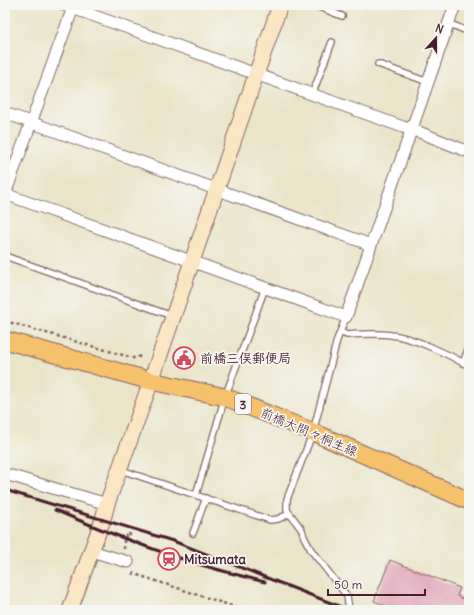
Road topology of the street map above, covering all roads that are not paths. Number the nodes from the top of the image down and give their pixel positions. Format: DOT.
graph roads {
  1 [pos="280,5"];
  2 [pos="314,5"];
  3 [pos="454,5"];
  4 [pos="70,6"];
  5 [pos="342,16"];
  6 [pos="448,23"];
  7 [pos="469,32"];
  8 [pos="332,42"];
  9 [pos="378,64"];
  10 [pos="256,74"];
  11 [pos="428,82"];
  12 [pos="312,95"];
  13 [pos="5,113"];
  14 [pos="32,122"];
  15 [pos="412,130"];
  16 [pos="469,152"];
  17 [pos="216,189"];
  18 [pos="5,194"];
  19 [pos="372,245"];
  20 [pos="5,256"];
  21 [pos="191,262"];
  22 [pos="265,288"];
  23 [pos="172,316"];
  24 [pos="346,317"];
  25 [pos="340,332"];
  26 [pos="5,340"];
  27 [pos="469,347"];
  28 [pos="462,362"];
  29 [pos="469,366"];
  30 [pos="151,381"];
  31 [pos="225,397"];
  32 [pos="313,432"];
  33 [pos="120,469"];
  34 [pos="5,474"];
  35 [pos="196,495"];
  36 [pos="206,498"];
  37 [pos="469,501"];
  38 [pos="107,504"];
  39 [pos="289,514"];
  40 [pos="193,533"];
  41 [pos="98,553"];
  42 [pos="130,567"];
  43 [pos="70,610"];
  44 [pos="349,610"];
  1 -- 10 [label="street"];
  2 -- 5 [label="lane"];
  3 -- 6 [label="street"];
  4 -- 10 [label="street"];
  4 -- 14 [label="street"];
  6 -- 7 [label="lane"];
  6 -- 11 [label="street"];
  8 -- 12 [label="lane"];
  9 -- 11 [label="lane"];
  10 -- 12 [label="street"];
  10 -- 17 [label="street"];
  11 -- 15 [label="street"];
  12 -- 15 [label="street"];
  13 -- 14 [label="street"];
  14 -- 17 [label="street"];
  14 -- 18 [label="street"];
  15 -- 16 [label="street"];
  15 -- 19 [label="street"];
  17 -- 19 [label="street"];
  17 -- 21 [label="street"];
  18 -- 21 [label="street"];
  19 -- 24 [label="street"];
  20 -- 23 [label="lane"];
  21 -- 22 [label="street"];
  21 -- 23 [label="street"];
  22 -- 24 [label="street"];
  22 -- 31 [label="lane"];
  23 -- 30 [label="street"];
  24 -- 25 [label="lane"];
  25 -- 28 [label="lane"];
  25 -- 32 [label="lane"];
  26 -- 30 [label="main road, 前橋大間々桐生線 / 3"];
  27 -- 28 [label="lane"];
  28 -- 29 [label="lane"];
  30 -- 31 [label="main road, 前橋大間々桐生線 / 3"];
  30 -- 33 [label="street"];
  31 -- 32 [label="main road, 前橋大間々桐生線 / 3"];
  31 -- 35 [label="lane"];
  32 -- 37 [label="main road, 前橋大間々桐生線 / 3"];
  32 -- 39 [label="lane"];
  33 -- 35 [label="lane"];
  33 -- 38 [label="street"];
  34 -- 38 [label="street"];
  35 -- 36 [label="lane"];
  36 -- 39 [label="lane"];
  36 -- 40 [label="lane"];
  38 -- 43 [label="street"];
  39 -- 44 [label="lane"];
  41 -- 42 [label="street"];
}
